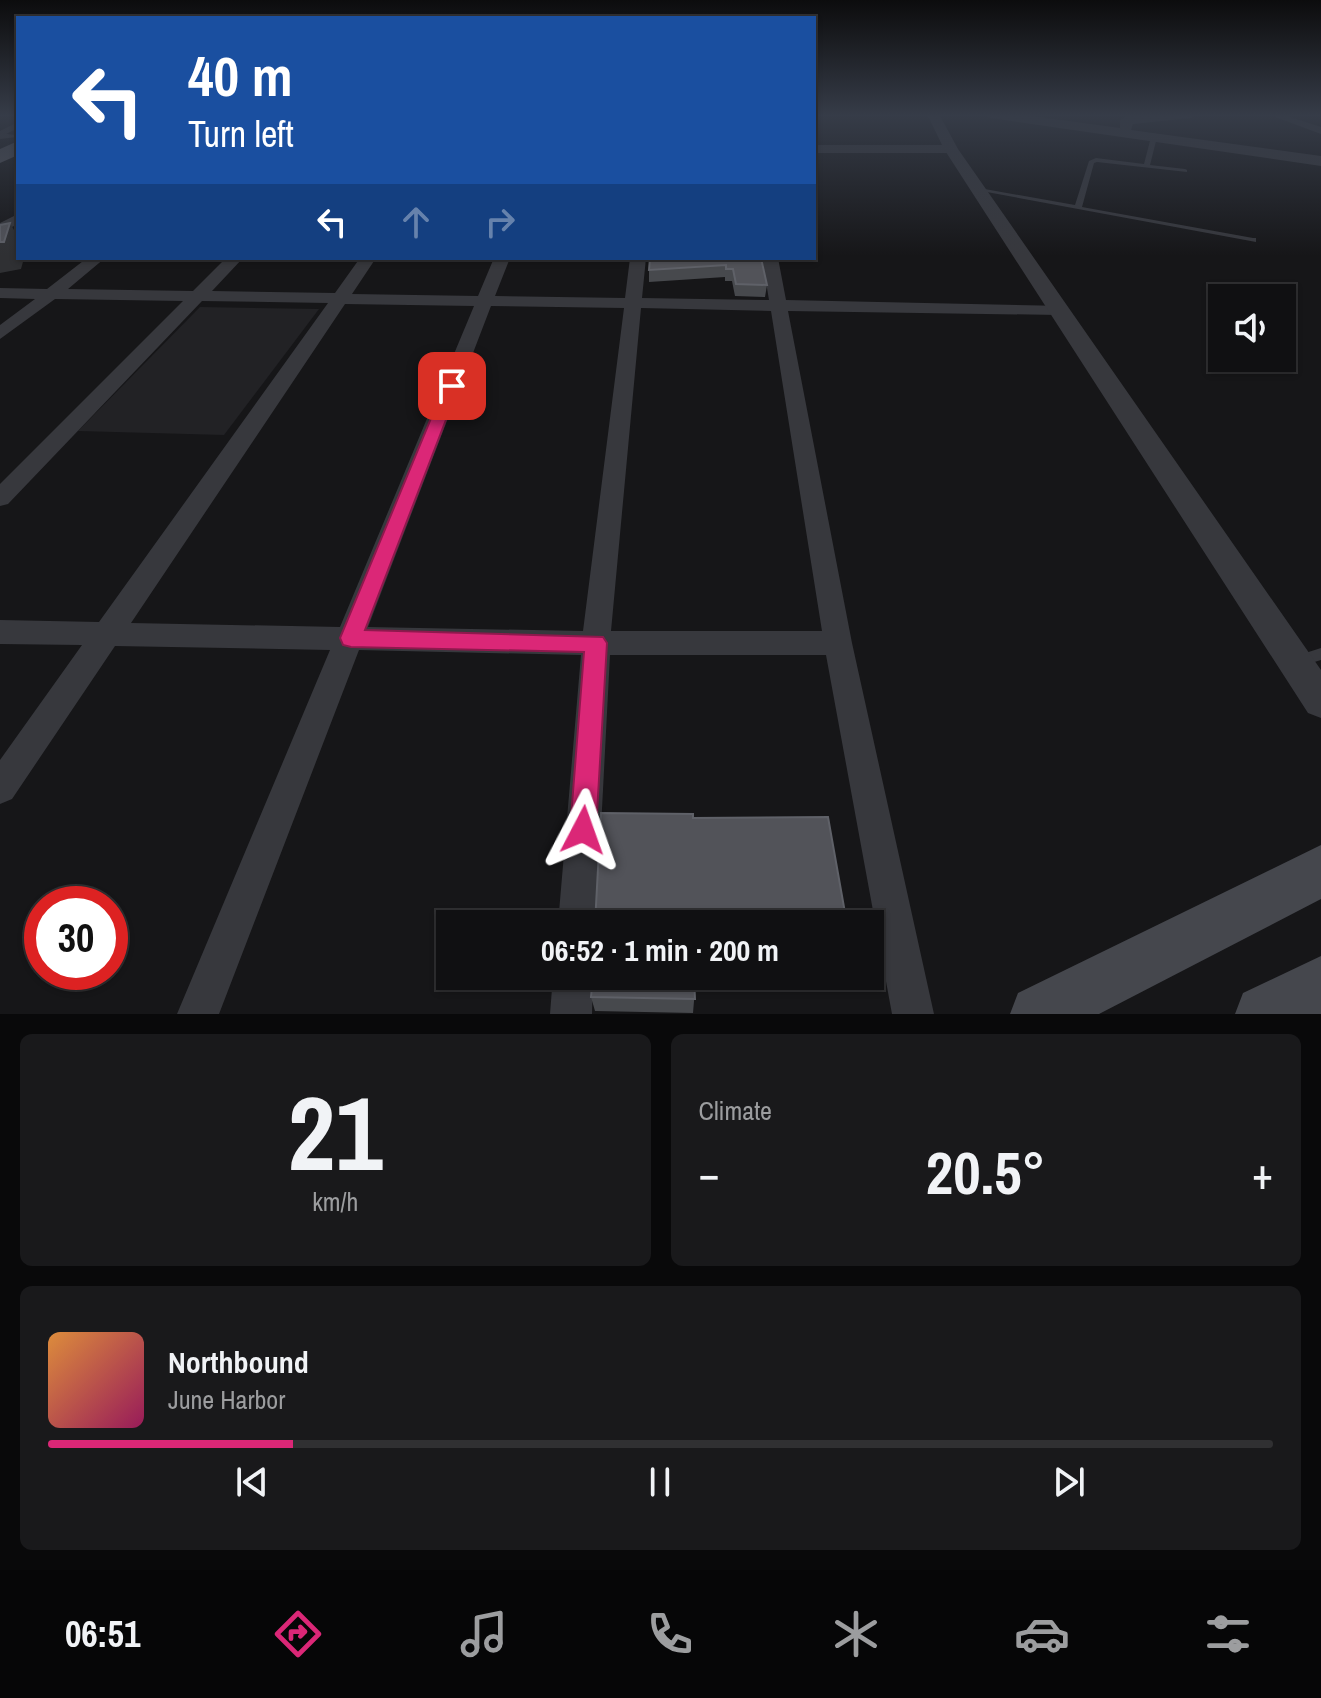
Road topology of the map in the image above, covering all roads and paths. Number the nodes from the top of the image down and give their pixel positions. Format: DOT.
graph roads {
  1 [pos="959,161"];
  2 [pos="1094,161"];
  3 [pos="1121,161"];
  4 [pos="1148,161"];
  5 [pos="1147,165"];
  6 [pos="1185,171"];
  7 [pos="979,190"];
  8 [pos="1078,207"];
  9 [pos="1253,240"];
  10 [pos="94,260"];
  11 [pos="233,260"];
  12 [pos="367,260"];
  13 [pos="501,260"];
  14 [pos="638,260"];
  15 [pos="770,260"];
  16 [pos="0,293"];
  17 [pos="50,294"];
  18 [pos="197,297"];
  19 [pos="340,299"];
  20 [pos="485,301"];
  21 [pos="633,304"];
  22 [pos="779,306"];
  23 [pos="1059,310"];
  24 [pos="0,334"];
  25 [pos="0,498"];
  26 [pos="0,632"];
  27 [pos="106,635"];
  28 [pos="351,638"];
  29 [pos="596,643"];
  30 [pos="838,643"];
  31 [pos="1321,654"];
  32 [pos="1295,662"];
  33 [pos="1321,701"];
  34 [pos="0,788"];
  35 [pos="1321,871"];
  36 [pos="578,910"];
  37 [pos="1321,984"];
  38 [pos="572,990"];
  39 [pos="198,1014"];
  40 [pos="571,1014"];
  41 [pos="913,1014"];
  42 [pos="1039,1014"];
  43 [pos="1264,1014"];
  1 -- 7 [label="street"];
  2 -- 8 [label="lane"];
  3 -- 5 [label="lane"];
  4 -- 5 [label="lane"];
  5 -- 6 [label="lane"];
  7 -- 8 [label="lane"];
  7 -- 23 [label="street"];
  8 -- 9 [label="lane"];
  10 -- 17 [label="street"];
  11 -- 18 [label="street"];
  12 -- 19 [label="street"];
  13 -- 20 [label="street"];
  14 -- 21 [label="street"];
  15 -- 22 [label="street"];
  16 -- 17 [label="street"];
  17 -- 18 [label="street"];
  17 -- 24 [label="street"];
  18 -- 19 [label="street"];
  18 -- 25 [label="street"];
  19 -- 20 [label="street"];
  19 -- 27 [label="street"];
  20 -- 21 [label="street"];
  20 -- 28 [label="street"];
  21 -- 22 [label="street"];
  21 -- 29 [label="street"];
  22 -- 23 [label="street"];
  22 -- 30 [label="street"];
  23 -- 32 [label="street"];
  26 -- 27 [label="street"];
  27 -- 28 [label="street"];
  27 -- 34 [label="street"];
  28 -- 29 [label="street"];
  28 -- 39 [label="street"];
  29 -- 30 [label="street"];
  29 -- 36 [label="street"];
  30 -- 41 [label="street"];
  31 -- 32 [label="lane"];
  32 -- 33 [label="street"];
  35 -- 42 [label="main road"];
  37 -- 43 [label="main road"];
  38 -- 40 [label="street"];
}
